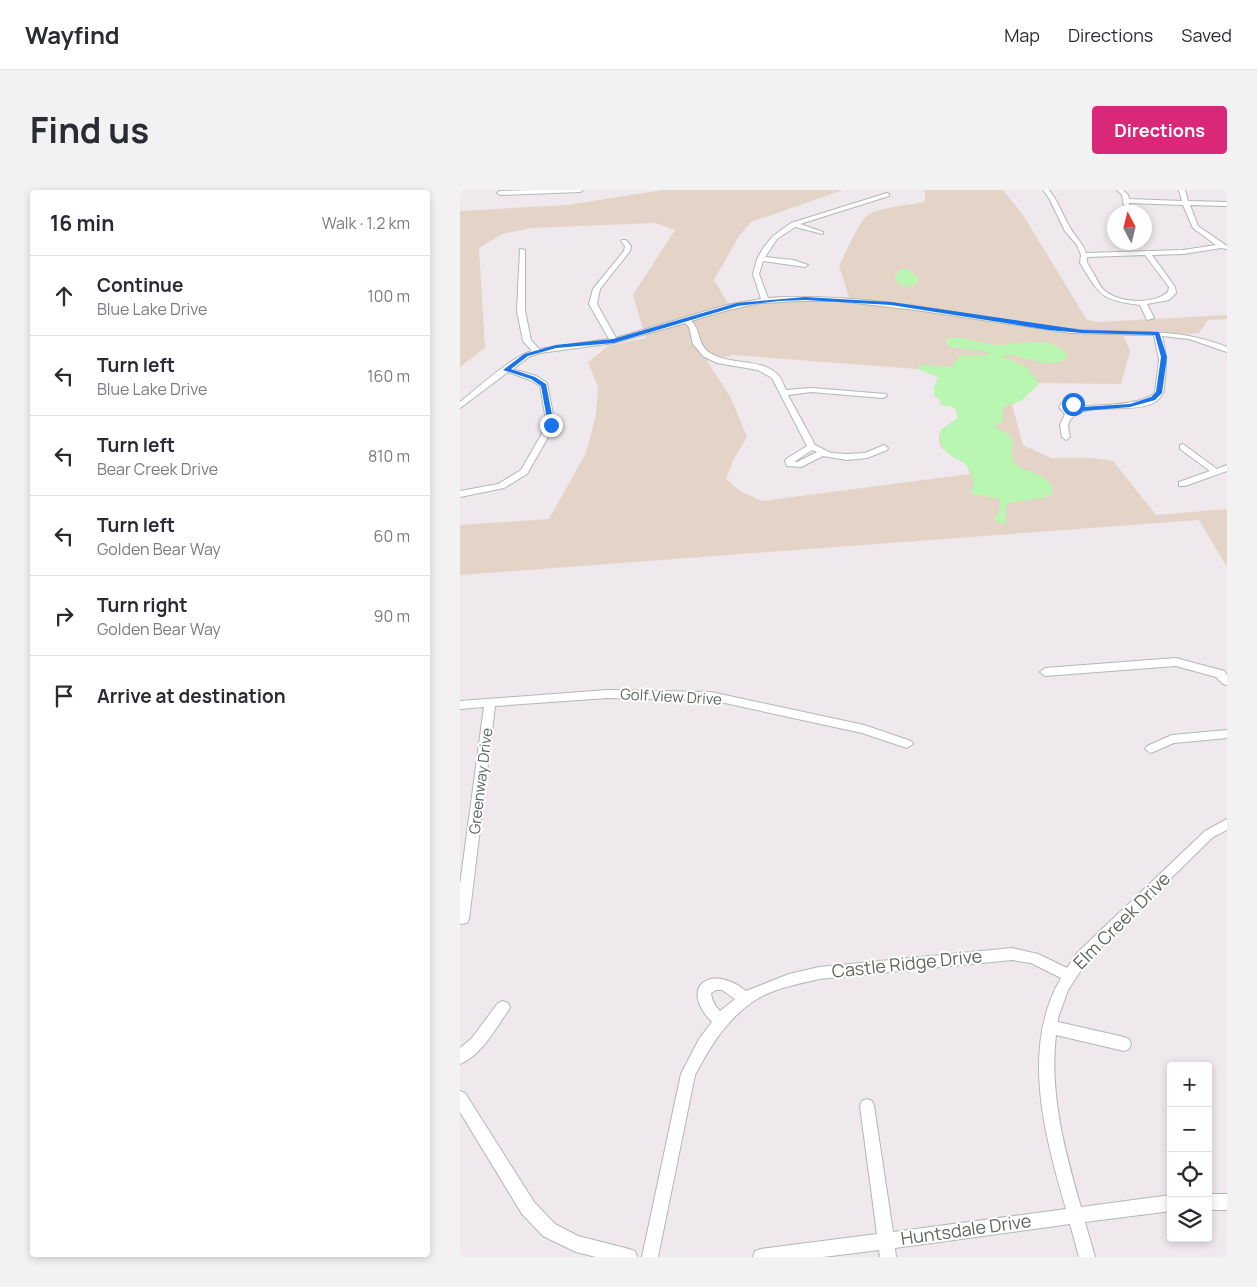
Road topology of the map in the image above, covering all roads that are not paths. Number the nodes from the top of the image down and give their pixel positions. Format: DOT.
graph roads {
  1 [pos="580,190"];
  2 [pos="1046,190"];
  3 [pos="1120,190"];
  4 [pos="1182,190"];
  5 [pos="500,193"];
  6 [pos="887,195"];
  7 [pos="1126,201"];
  8 [pos="1186,203"];
  9 [pos="1227,204"];
  10 [pos="1127,205"];
  11 [pos="793,224"];
  12 [pos="821,234"];
  13 [pos="624,241"];
  14 [pos="1224,247"];
  15 [pos="522,250"];
  16 [pos="1148,254"];
  17 [pos="1084,255"];
  18 [pos="761,259"];
  19 [pos="805,265"];
  20 [pos="766,301"];
  21 [pos="1143,303"];
  22 [pos="1150,318"];
  23 [pos="686,320"];
  24 [pos="1157,333"];
  25 [pos="614,341"];
  26 [pos="1227,350"];
  27 [pos="537,351"];
  28 [pos="506,370"];
  29 [pos="782,393"];
  30 [pos="883,396"];
  31 [pos="460,406"];
  32 [pos="1066,437"];
  33 [pos="812,446"];
  34 [pos="1183,447"];
  35 [pos="884,448"];
  36 [pos="824,452"];
  37 [pos="1227,468"];
  38 [pos="1215,471"];
  39 [pos="1182,484"];
  40 [pos="460,494"];
  41 [pos="1045,672"];
  42 [pos="1227,681"];
  43 [pos="490,702"];
  44 [pos="460,705"];
  45 [pos="1227,734"];
  46 [pos="907,744"];
  47 [pos="1151,749"];
  48 [pos="1227,824"];
  49 [pos="462,919"];
  50 [pos="1068,975"];
  51 [pos="746,1000"];
  52 [pos="503,1007"];
  53 [pos="721,1021"];
  54 [pos="1050,1027"];
  55 [pos="1124,1044"];
  56 [pos="460,1057"];
  57 [pos="460,1098"];
  58 [pos="867,1106"];
  59 [pos="1212,1202"];
  60 [pos="1227,1202"];
  61 [pos="1167,1204"];
  62 [pos="1076,1215"];
  63 [pos="886,1240"];
  64 [pos="629,1257"];
  65 [pos="650,1257"];
  66 [pos="761,1257"];
  67 [pos="888,1257"];
  68 [pos="1087,1257"];
  1 -- 5 [label="street"];
  2 -- 17 [label="street"];
  3 -- 7 [label="street"];
  4 -- 8 [label="street"];
  6 -- 11 [label="street"];
  7 -- 8 [label="street"];
  7 -- 10 [label="street"];
  8 -- 9 [label="street"];
  8 -- 14 [label="street"];
  11 -- 12 [label="street"];
  11 -- 18 [label="street"];
  13 -- 25 [label="street"];
  14 -- 16 [label="street"];
  15 -- 27 [label="street"];
  16 -- 17 [label="street"];
  16 -- 21 [label="street"];
  17 -- 21 [label="street"];
  18 -- 19 [label="street"];
  18 -- 20 [label="street"];
  20 -- 23 [label="street"];
  20 -- 24 [label="street"];
  21 -- 22 [label="street"];
  23 -- 25 [label="street"];
  23 -- 29 [label="street"];
  24 -- 26 [label="street"];
  24 -- 32 [label="street"];
  25 -- 27 [label="street"];
  27 -- 28 [label="street"];
  28 -- 31 [label="street"];
  28 -- 40 [label="street"];
  29 -- 30 [label="street"];
  29 -- 33 [label="street"];
  33 -- 36 [label="street"];
  33 -- 36 [label="street"];
  34 -- 38 [label="street"];
  35 -- 36 [label="street"];
  37 -- 38 [label="street"];
  38 -- 39 [label="street"];
  41 -- 42 [label="street"];
  43 -- 44 [label="street, Golf View Drive"];
  43 -- 46 [label="street, Golf View Drive"];
  43 -- 49 [label="street, Greenway Drive"];
  45 -- 47 [label="street"];
  48 -- 50 [label="street, Elm Creek Drive"];
  50 -- 51 [label="street, Castle Ridge Drive"];
  50 -- 54 [label="street, Elm Creek Drive"];
  51 -- 53 [label="street, Castle Ridge Drive"];
  51 -- 53 [label="street"];
  52 -- 56 [label="street"];
  53 -- 65 [label="street, Castle Ridge Drive"];
  54 -- 55 [label="street"];
  54 -- 62 [label="street, Elm Creek Drive"];
  57 -- 64 [label="street"];
  58 -- 63 [label="street"];
  59 -- 60 [label="street"];
  61 -- 62 [label="street, Huntsdale Drive"];
  62 -- 63 [label="street, Huntsdale Drive"];
  62 -- 68 [label="street, Elm Creek Drive"];
  63 -- 66 [label="street, Huntsdale Drive"];
  63 -- 67 [label="street"];
}
